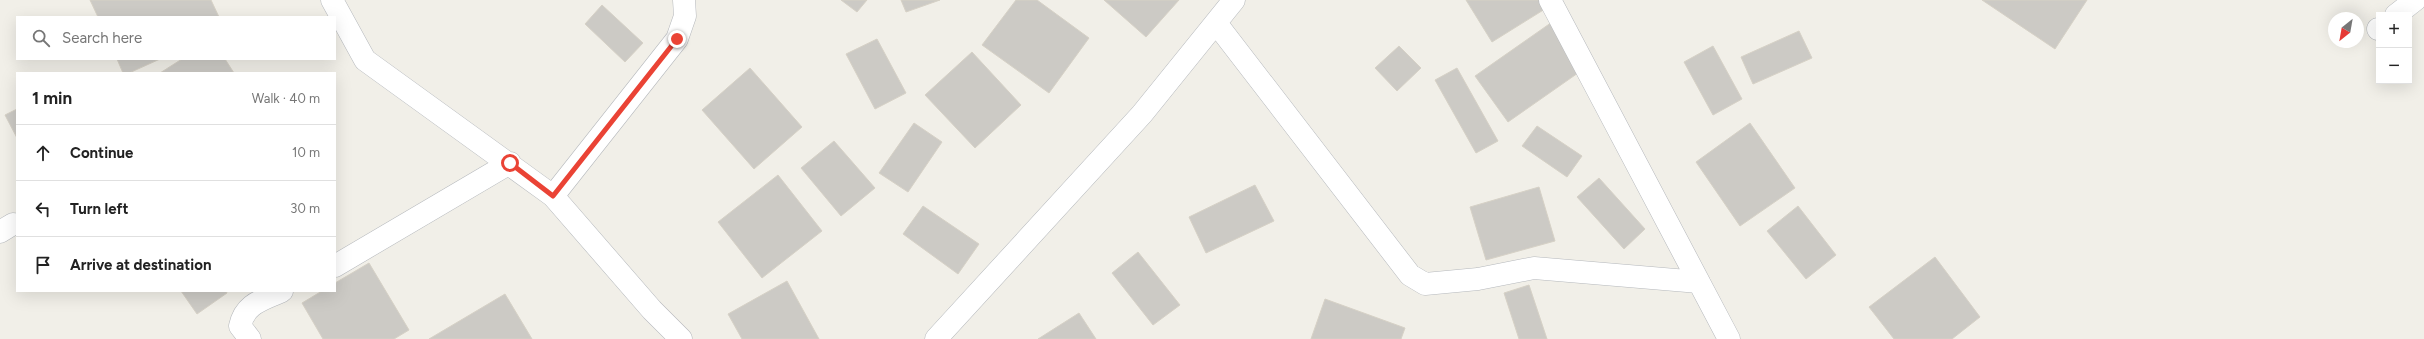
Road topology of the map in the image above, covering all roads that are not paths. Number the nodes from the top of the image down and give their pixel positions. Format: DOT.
graph roads {
  1 [pos="332,0"];
  2 [pos="684,0"];
  3 [pos="1234,0"];
  4 [pos="1550,0"];
  5 [pos="2415,0"];
  6 [pos="2400,12"];
  7 [pos="1216,23"];
  8 [pos="510,163"];
  9 [pos="553,196"];
  10 [pos="336,265"];
  11 [pos="1699,282"];
  12 [pos="280,292"];
  13 [pos="250,339"];
  14 [pos="681,339"];
  15 [pos="936,339"];
  16 [pos="1729,339"];
  1 -- 8 [label="street"];
  2 -- 9 [label="street"];
  3 -- 7 [label="street"];
  4 -- 11 [label="street"];
  5 -- 6 [label="street"];
  7 -- 11 [label="street"];
  7 -- 15 [label="street"];
  8 -- 9 [label="street"];
  8 -- 10 [label="street"];
  9 -- 14 [label="street"];
  11 -- 16 [label="street"];
  12 -- 13 [label="street"];
}
